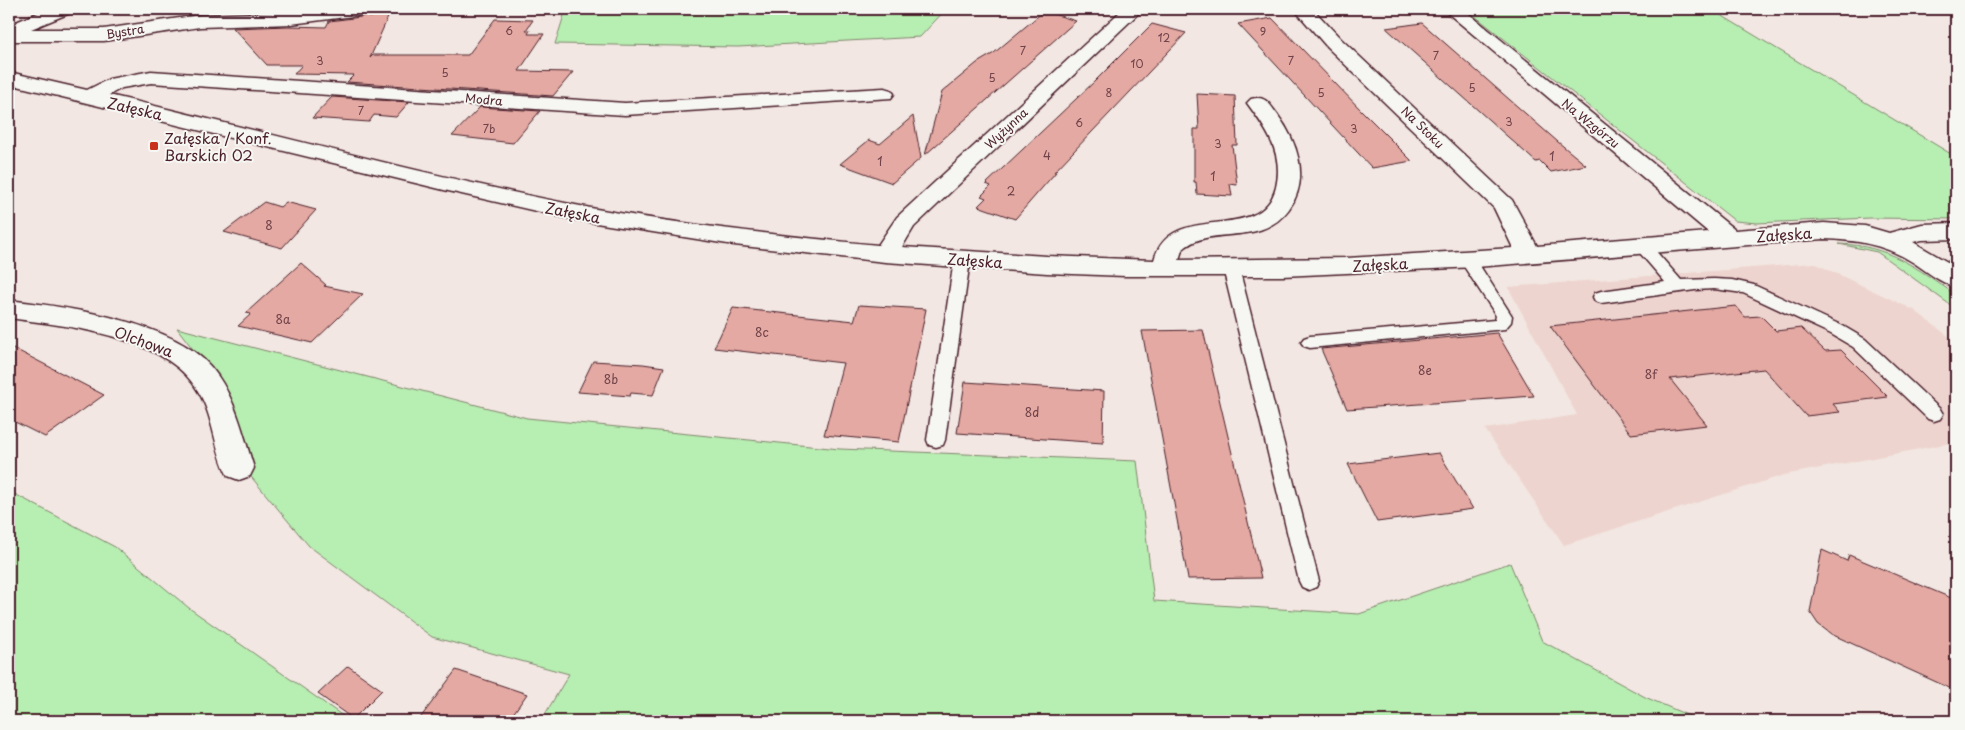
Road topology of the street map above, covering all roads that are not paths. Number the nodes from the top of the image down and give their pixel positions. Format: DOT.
graph roads {
  1 [pos="62,9"];
  2 [pos="361,9"];
  3 [pos="1134,9"];
  4 [pos="1303,9"];
  5 [pos="1452,9"];
  6 [pos="9,33"];
  7 [pos="9,78"];
  8 [pos="884,94"];
  9 [pos="89,97"];
  10 [pos="1258,103"];
  11 [pos="1956,231"];
  12 [pos="1730,238"];
  13 [pos="1891,240"];
  14 [pos="1641,245"];
  15 [pos="885,254"];
  16 [pos="1529,255"];
  17 [pos="962,260"];
  18 [pos="1467,260"];
  19 [pos="1165,268"];
  20 [pos="1230,268"];
  21 [pos="1956,279"];
  22 [pos="1678,287"];
  23 [pos="1601,298"];
  24 [pos="9,309"];
  25 [pos="1310,342"];
  26 [pos="1934,414"];
  27 [pos="936,440"];
  28 [pos="239,468"];
  29 [pos="1309,581"];
  1 -- 6 [label="street"];
  2 -- 6 [label="street, Bystra"];
  3 -- 15 [label="street, Wyżynna"];
  4 -- 16 [label="street, Na Stoku"];
  5 -- 12 [label="street, Na Wzgórzu"];
  7 -- 9 [label="street, Załęska"];
  8 -- 9 [label="street, Modra"];
  9 -- 15 [label="street, Załęska"];
  10 -- 19 [label="street"];
  11 -- 13 [label="street, Załęska"];
  12 -- 13 [label="street, Załęska"];
  12 -- 14 [label="street, Załęska"];
  13 -- 21 [label="street"];
  14 -- 16 [label="street, Załęska"];
  14 -- 22 [label="lane"];
  15 -- 17 [label="street, Załęska"];
  16 -- 18 [label="street, Załęska"];
  17 -- 19 [label="street, Załęska"];
  17 -- 27 [label="lane"];
  18 -- 20 [label="street, Załęska"];
  18 -- 25 [label="lane"];
  19 -- 20 [label="street, Załęska"];
  20 -- 29 [label="lane"];
  22 -- 23 [label="lane"];
  22 -- 26 [label="lane"];
  24 -- 28 [label="street, Olchowa"];
}
